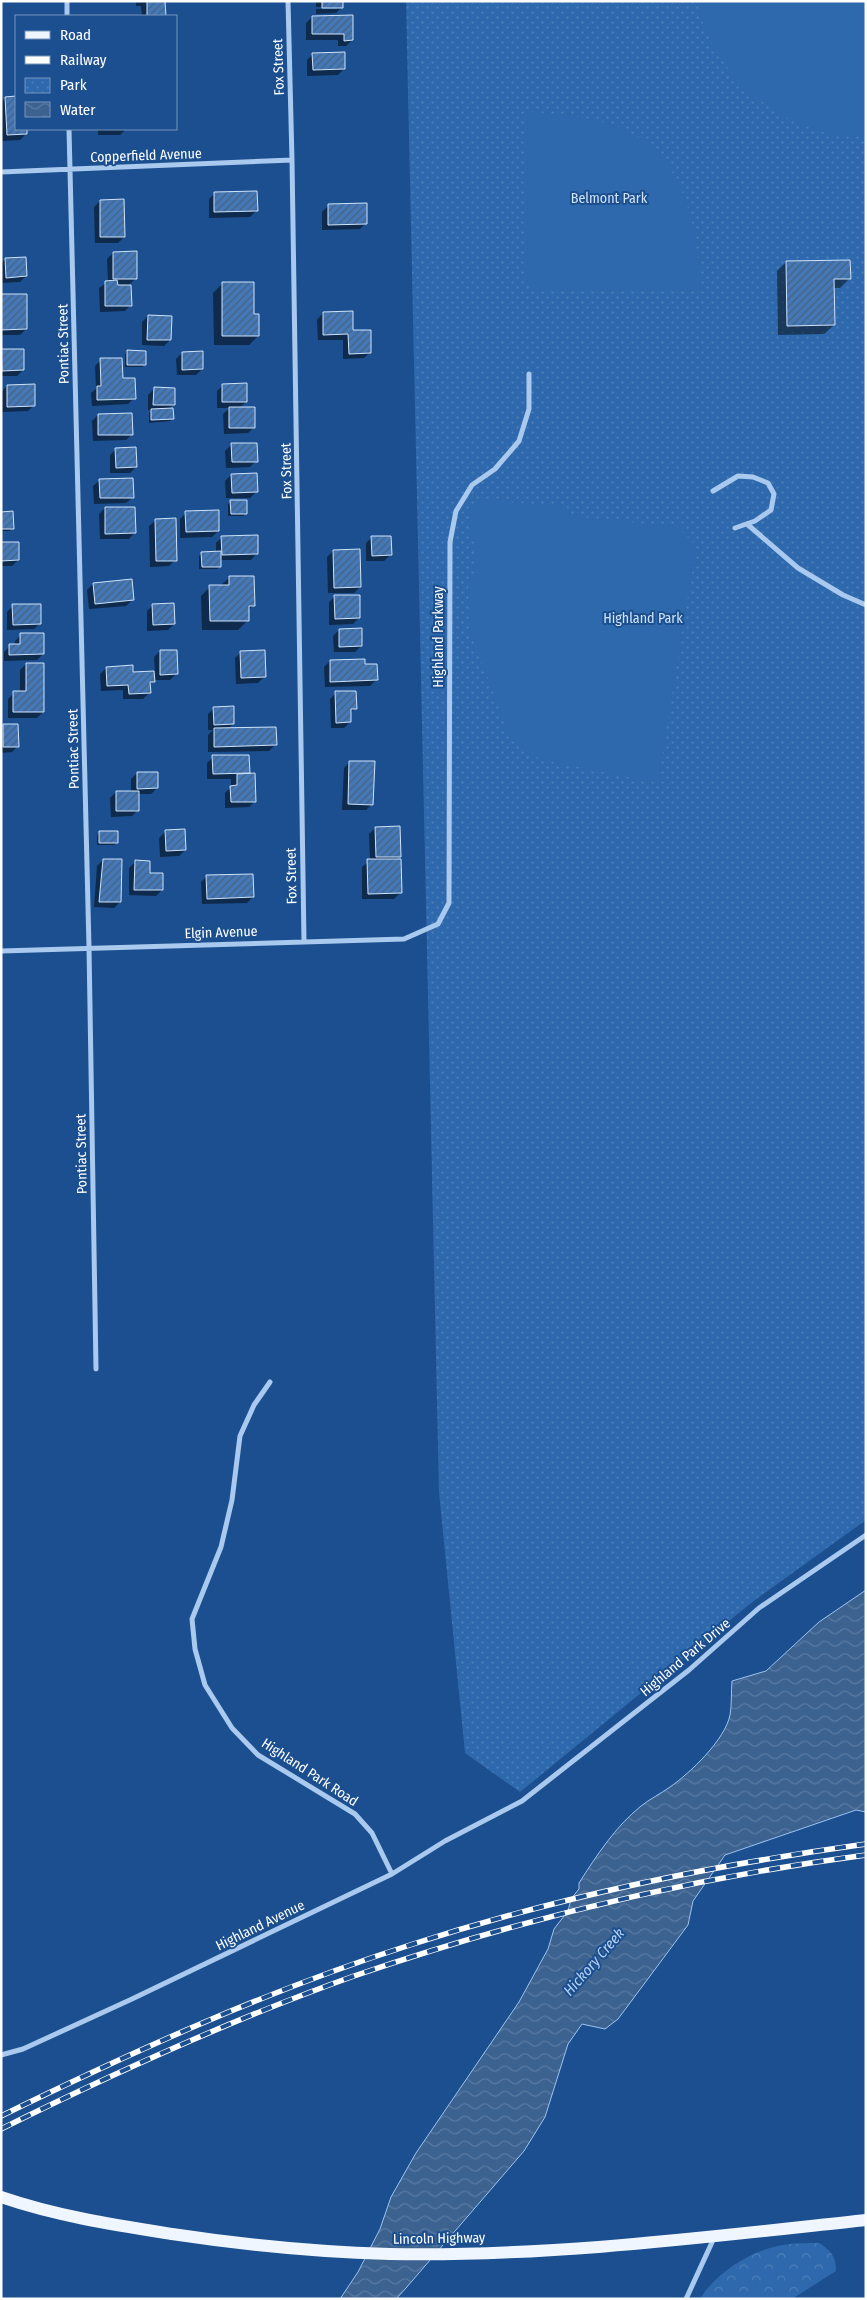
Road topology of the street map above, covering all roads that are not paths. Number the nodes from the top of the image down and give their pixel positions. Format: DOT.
graph roads {
  1 [pos="67,1"];
  2 [pos="288,1"];
  3 [pos="67,15"];
  4 [pos="69,130"];
  5 [pos="292,160"];
  6 [pos="70,169"];
  7 [pos="1,172"];
  8 [pos="529,374"];
  9 [pos="713,491"];
  10 [pos="747,524"];
  11 [pos="735,528"];
  12 [pos="866,605"];
  13 [pos="438,924"];
  14 [pos="304,941"];
  15 [pos="89,947"];
  16 [pos="1,951"];
  17 [pos="96,1369"];
  18 [pos="270,1382"];
  19 [pos="866,1534"];
  20 [pos="522,1801"];
  21 [pos="392,1874"];
  22 [pos="1,2055"];
  23 [pos="1,2199"];
  24 [pos="866,2220"];
  25 [pos="715,2237"];
  26 [pos="686,2299"];
  1 -- 3 [label="street"];
  2 -- 5 [label="street, Fox Street"];
  4 -- 6 [label="street, Pontiac Street"];
  5 -- 6 [label="street, Copperfield Avenue"];
  5 -- 14 [label="street, Fox Street"];
  6 -- 7 [label="street, Copperfield Avenue"];
  6 -- 15 [label="street, Pontiac Street"];
  8 -- 13 [label="street, Highland Parkway"];
  9 -- 10 [label="street"];
  10 -- 11 [label="street"];
  10 -- 12 [label="street"];
  13 -- 14 [label="street, Elgin Avenue"];
  14 -- 15 [label="street, Elgin Avenue"];
  15 -- 16 [label="street, Elgin Avenue"];
  15 -- 17 [label="street, Pontiac Street"];
  18 -- 21 [label="street, Highland Park Road"];
  19 -- 20 [label="street, Highland Park Drive"];
  20 -- 21 [label="street, Highland Avenue"];
  21 -- 22 [label="street, Highland Avenue"];
  23 -- 25 [label="main road, Lincoln Highway"];
  24 -- 25 [label="main road, Lincoln Highway"];
  25 -- 26 [label="street"];
}
